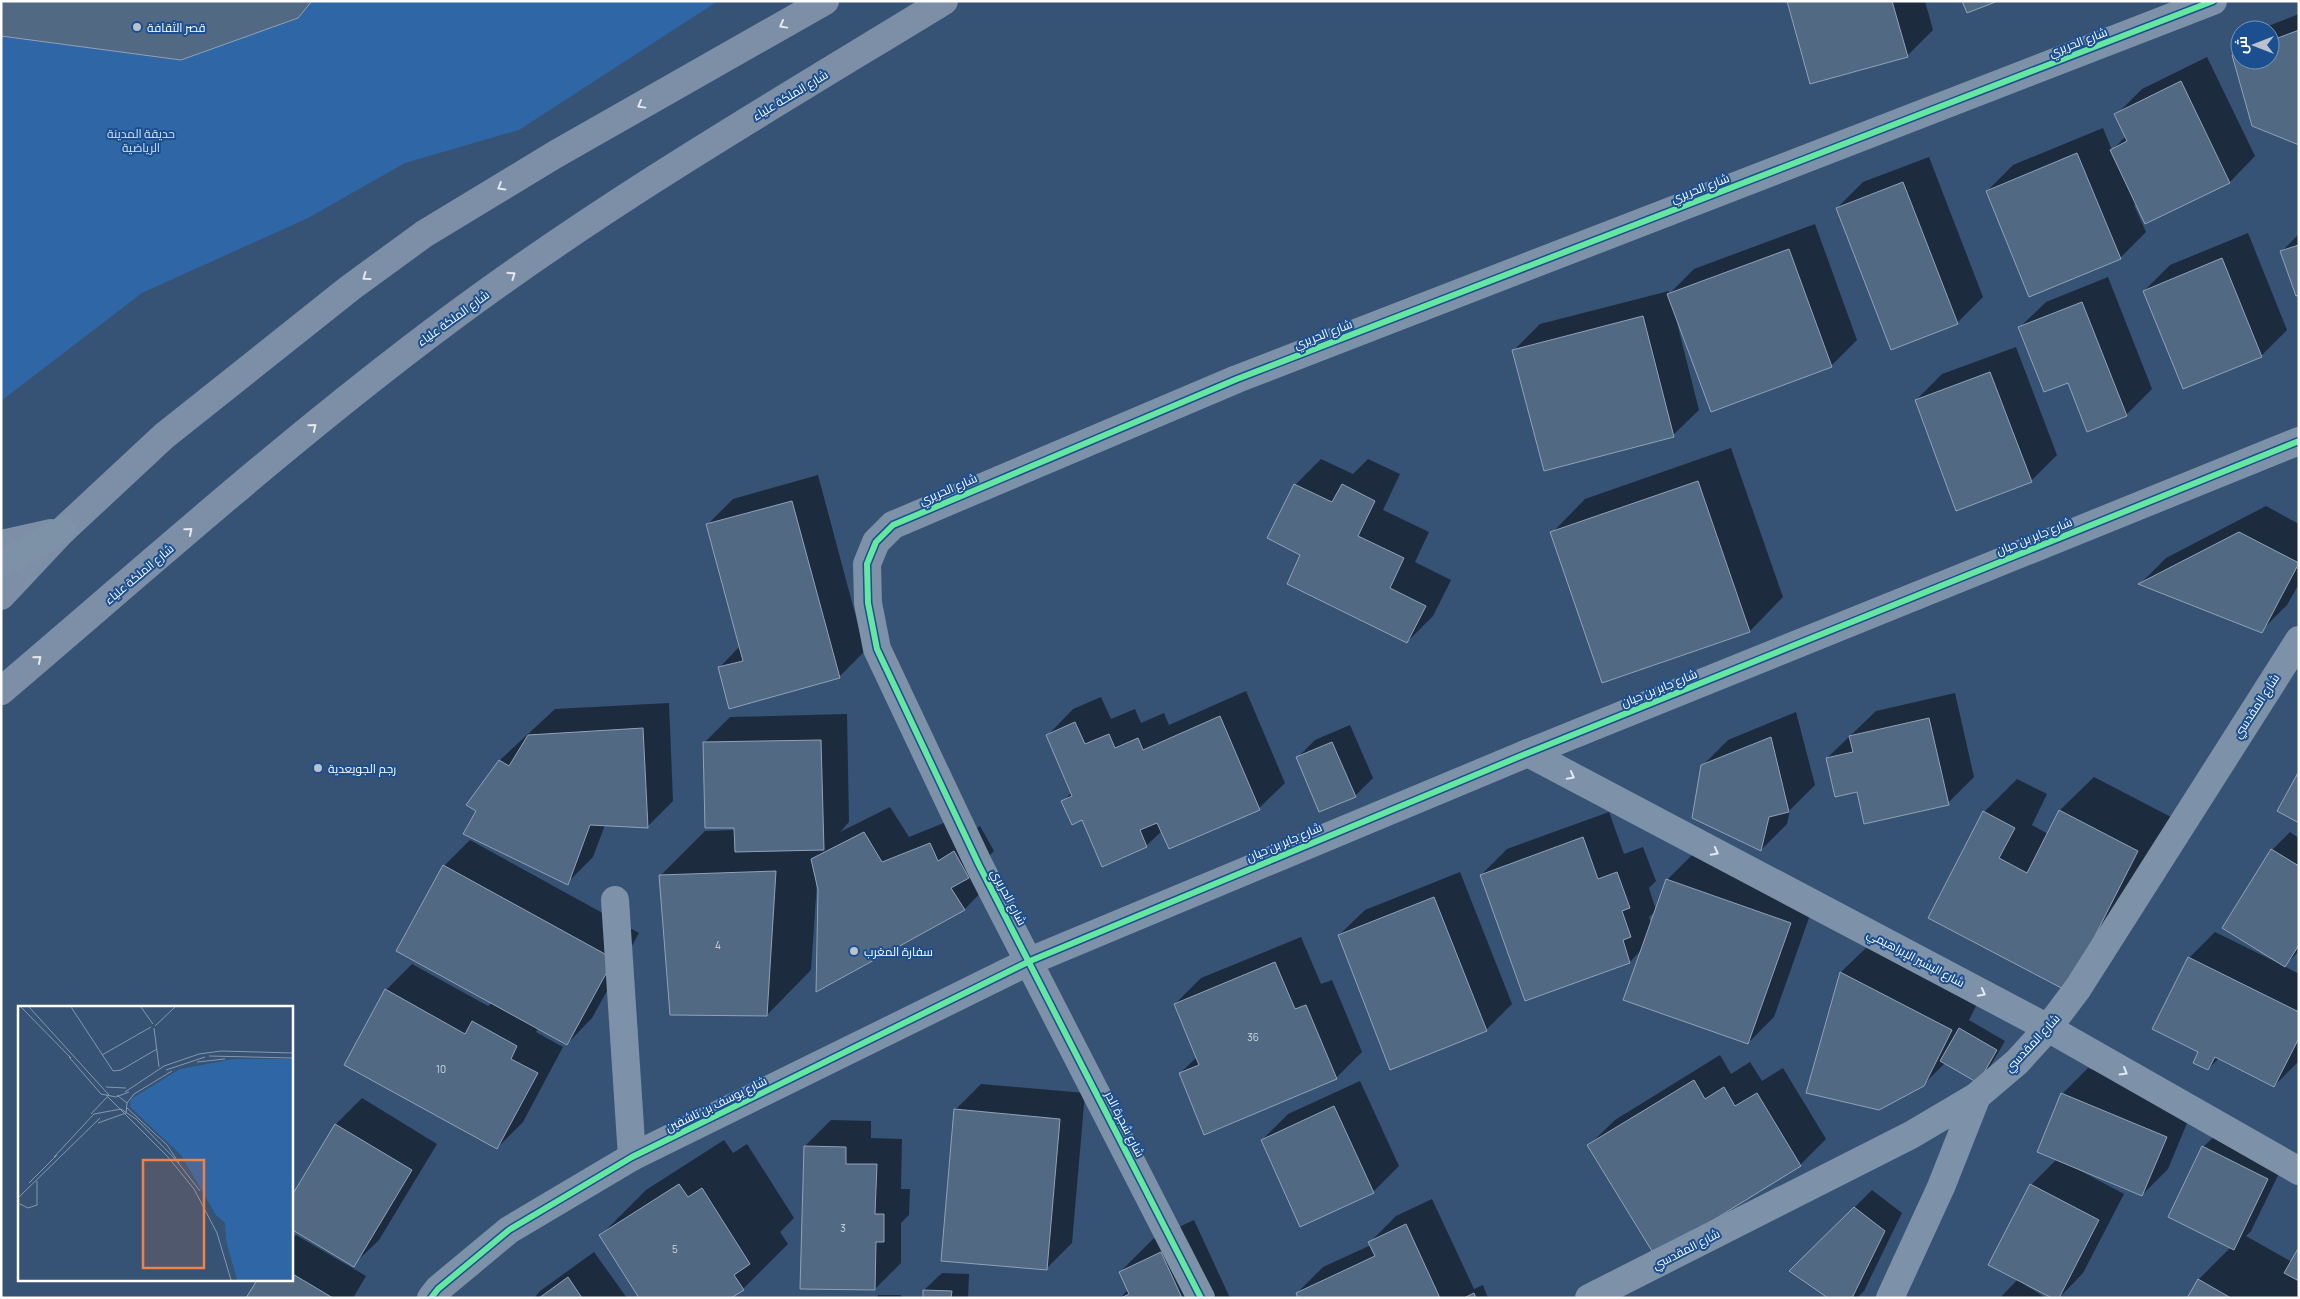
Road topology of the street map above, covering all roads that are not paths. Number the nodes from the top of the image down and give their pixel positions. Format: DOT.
graph roads {
  1 [pos="825,1"];
  2 [pos="944,1"];
  3 [pos="2213,1"];
  4 [pos="2299,441"];
  5 [pos="62,530"];
  6 [pos="1,544"];
  7 [pos="1,564"];
  8 [pos="1,596"];
  9 [pos="2299,640"];
  10 [pos="1,691"];
  11 [pos="1528,753"];
  12 [pos="615,900"];
  13 [pos="1030,961"];
  14 [pos="2048,1028"];
  15 [pos="1977,1096"];
  16 [pos="632,1157"];
  17 [pos="2299,1172"];
  18 [pos="431,1298"];
  19 [pos="1201,1298"];
  20 [pos="1589,1298"];
  21 [pos="1890,1298"];
  1 -- 5 [label="main road, one-way"];
  10 -- 2 [label="main road, شارع الملكة علياء, one-way"];
  3 -- 13 [label="street, شارع الحريري"];
  4 -- 11 [label="street, شارع جابر بن حيان"];
  5 -- 6 [label="main road"];
  5 -- 7 [label="highway"];
  5 -- 8 [label="main road"];
  9 -- 14 [label="street, شارع المقدسي"];
  11 -- 13 [label="street, شارع جابر بن حيان"];
  11 -- 14 [label="street, شارع البشير الإبراهيمي, one-way"];
  12 -- 16 [label="street"];
  13 -- 16 [label="street, شارع يوسف بن تاشفين"];
  13 -- 19 [label="street, شارع شجرة الدر"];
  14 -- 15 [label="street, شارع المقدسي"];
  14 -- 17 [label="street, شارع البشير الإبراهيمي, one-way"];
  15 -- 20 [label="street, شارع المقدسي"];
  15 -- 21 [label="street"];
  16 -- 18 [label="street, شارع يوسف بن تاشفين"];
}
